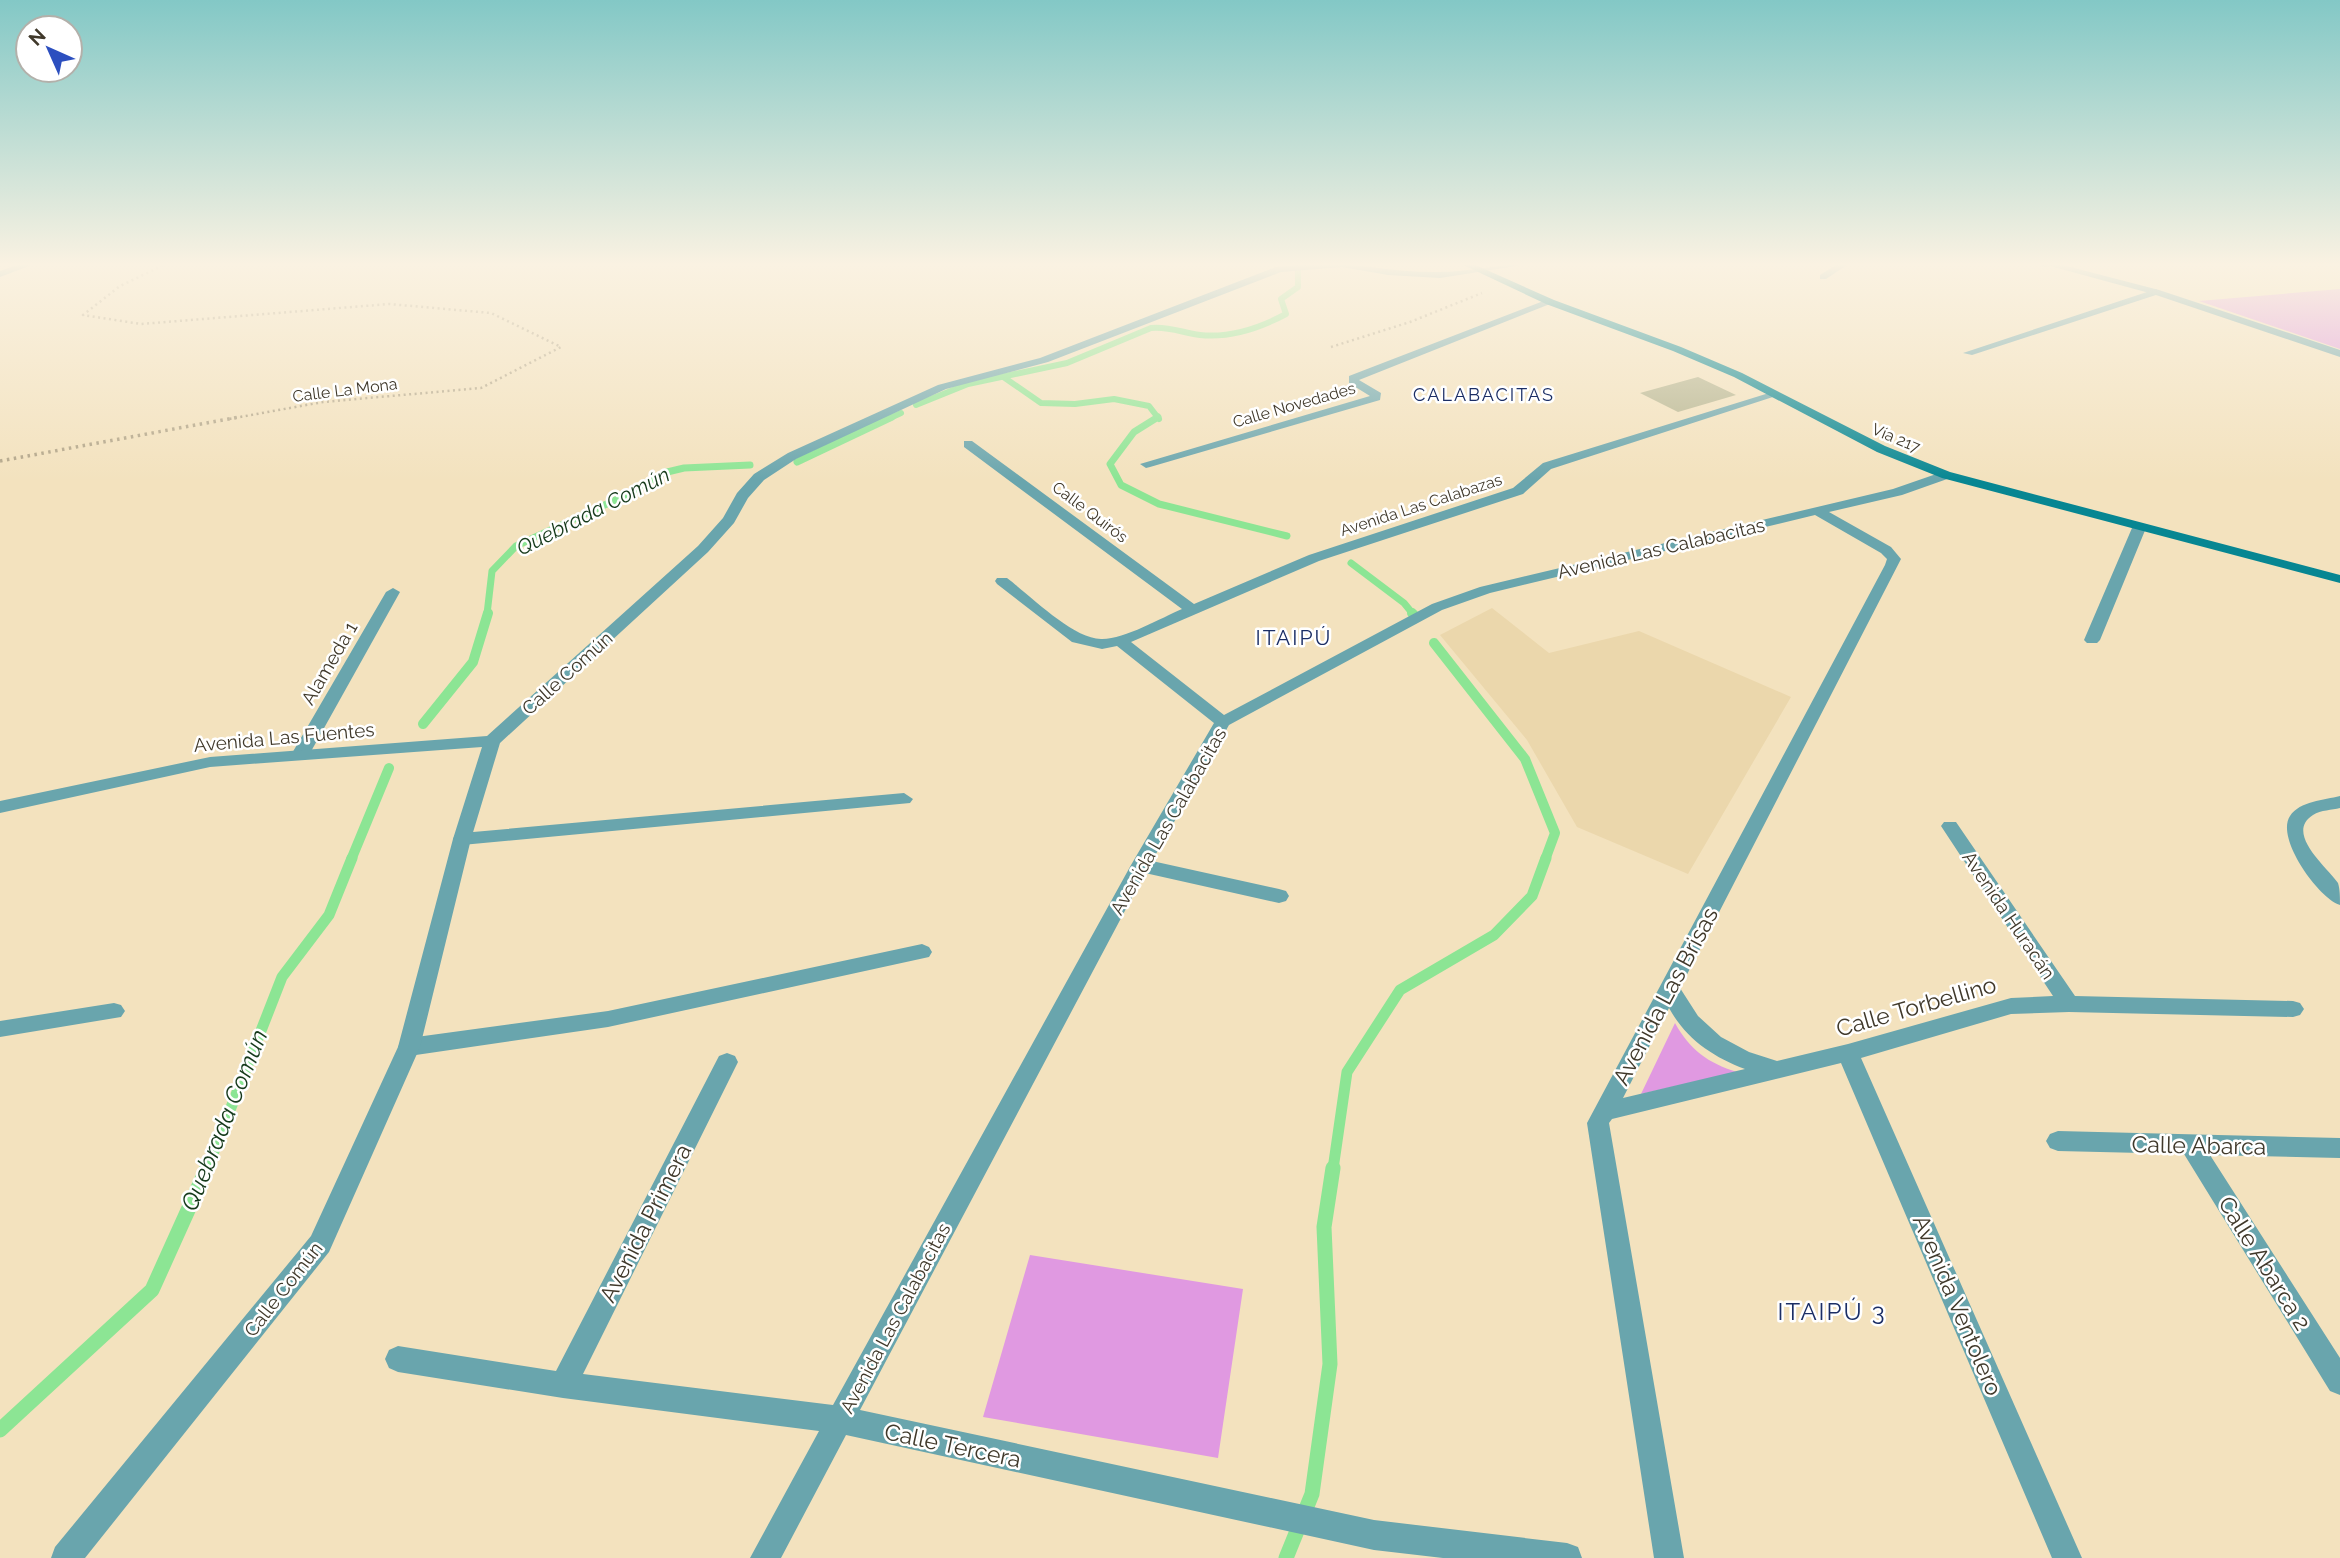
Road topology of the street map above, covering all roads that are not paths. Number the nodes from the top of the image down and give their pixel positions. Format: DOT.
graph roads {
  1 [pos="1107,336"];
  2 [pos="1463,336"];
  3 [pos="1641,336"];
  4 [pos="2022,336"];
  5 [pos="2286,336"];
  6 [pos="1968,353"];
  7 [pos="2340,354"];
  8 [pos="1773,395"];
  9 [pos="968,444"];
  10 [pos="1146,464"];
  11 [pos="1946,475"];
  12 [pos="1817,511"];
  13 [pos="2139,528"];
  14 [pos="2340,579"];
  15 [pos="1002,581"];
  16 [pos="393,592"];
  17 [pos="1192,609"];
  18 [pos="2092,640"];
  19 [pos="1120,641"];
  20 [pos="1223,722"];
  21 [pos="492,741"];
  22 [pos="300,755"];
  23 [pos="904,799"];
  24 [pos="2340,802"];
  25 [pos="0,807"];
  26 [pos="1950,826"];
  27 [pos="463,839"];
  28 [pos="1140,865"];
  29 [pos="1279,896"];
  30 [pos="2340,898"];
  31 [pos="922,952"];
  32 [pos="1670,990"];
  33 [pos="2068,1004"];
  34 [pos="2293,1010"];
  35 [pos="114,1011"];
  36 [pos="0,1029"];
  37 [pos="409,1046"];
  38 [pos="1849,1052"];
  39 [pos="727,1062"];
  40 [pos="1779,1070"];
  41 [pos="1602,1112"];
  42 [pos="2058,1141"];
  43 [pos="2191,1145"];
  44 [pos="2340,1148"];
  45 [pos="398,1359"];
  46 [pos="2340,1382"];
  47 [pos="563,1385"];
  48 [pos="840,1420"];
  49 [pos="66,1558"];
  50 [pos="765,1558"];
  51 [pos="1567,1558"];
  52 [pos="1669,1558"];
  53 [pos="2067,1558"];
  1 -- 21 [label="street, Calle Común"];
  2 -- 10 [label="street, Calle Novedades"];
  3 -- 8 [label="main road, Vía 217"];
  4 -- 6 [label="street"];
  5 -- 7 [label="street"];
  8 -- 11 [label="main road, Vía 217"];
  8 -- 17 [label="street, Avenida Las Calabazas"];
  9 -- 17 [label="street, Calle Quirós"];
  11 -- 12 [label="street, Avenida Las Calabacitas"];
  11 -- 13 [label="main road, Vía 217"];
  12 -- 20 [label="street, Avenida Las Calabacitas"];
  12 -- 32 [label="street, Avenida Las Brisas"];
  13 -- 14 [label="main road, Vía 217"];
  13 -- 18 [label="street"];
  15 -- 19 [label="street"];
  16 -- 22 [label="street, Alameda 1"];
  17 -- 19 [label="street, Avenida Las Calabazas"];
  19 -- 20 [label="street"];
  20 -- 28 [label="street, Avenida Las Calabacitas"];
  21 -- 22 [label="street, Avenida Las Fuentes"];
  21 -- 27 [label="street, Calle Común"];
  22 -- 25 [label="street, Avenida Las Fuentes"];
  23 -- 27 [label="street"];
  24 -- 30 [label="street"];
  26 -- 33 [label="street, Avenida Huracán"];
  27 -- 37 [label="street, Calle Común"];
  28 -- 29 [label="street"];
  28 -- 48 [label="street, Avenida Las Calabacitas"];
  31 -- 37 [label="street"];
  32 -- 40 [label="street"];
  32 -- 41 [label="street, Avenida Las Brisas"];
  33 -- 34 [label="street, Calle Torbellino"];
  33 -- 38 [label="street, Calle Torbellino"];
  35 -- 36 [label="street"];
  37 -- 49 [label="street, Calle Común"];
  38 -- 40 [label="street, Calle Torbellino"];
  38 -- 53 [label="street, Avenida Ventolero"];
  39 -- 47 [label="street, Avenida Primera"];
  40 -- 41 [label="street, Calle Torbellino"];
  41 -- 52 [label="street, Avenida Las Brisas"];
  42 -- 43 [label="street, Calle Abarca"];
  43 -- 44 [label="street, Calle Abarca"];
  43 -- 46 [label="street, Calle Abarca 2"];
  45 -- 47 [label="street, Calle Tercera"];
  47 -- 48 [label="street, Calle Tercera"];
  48 -- 50 [label="street, Avenida Las Calabacitas"];
  48 -- 51 [label="street, Calle Tercera"];
}
